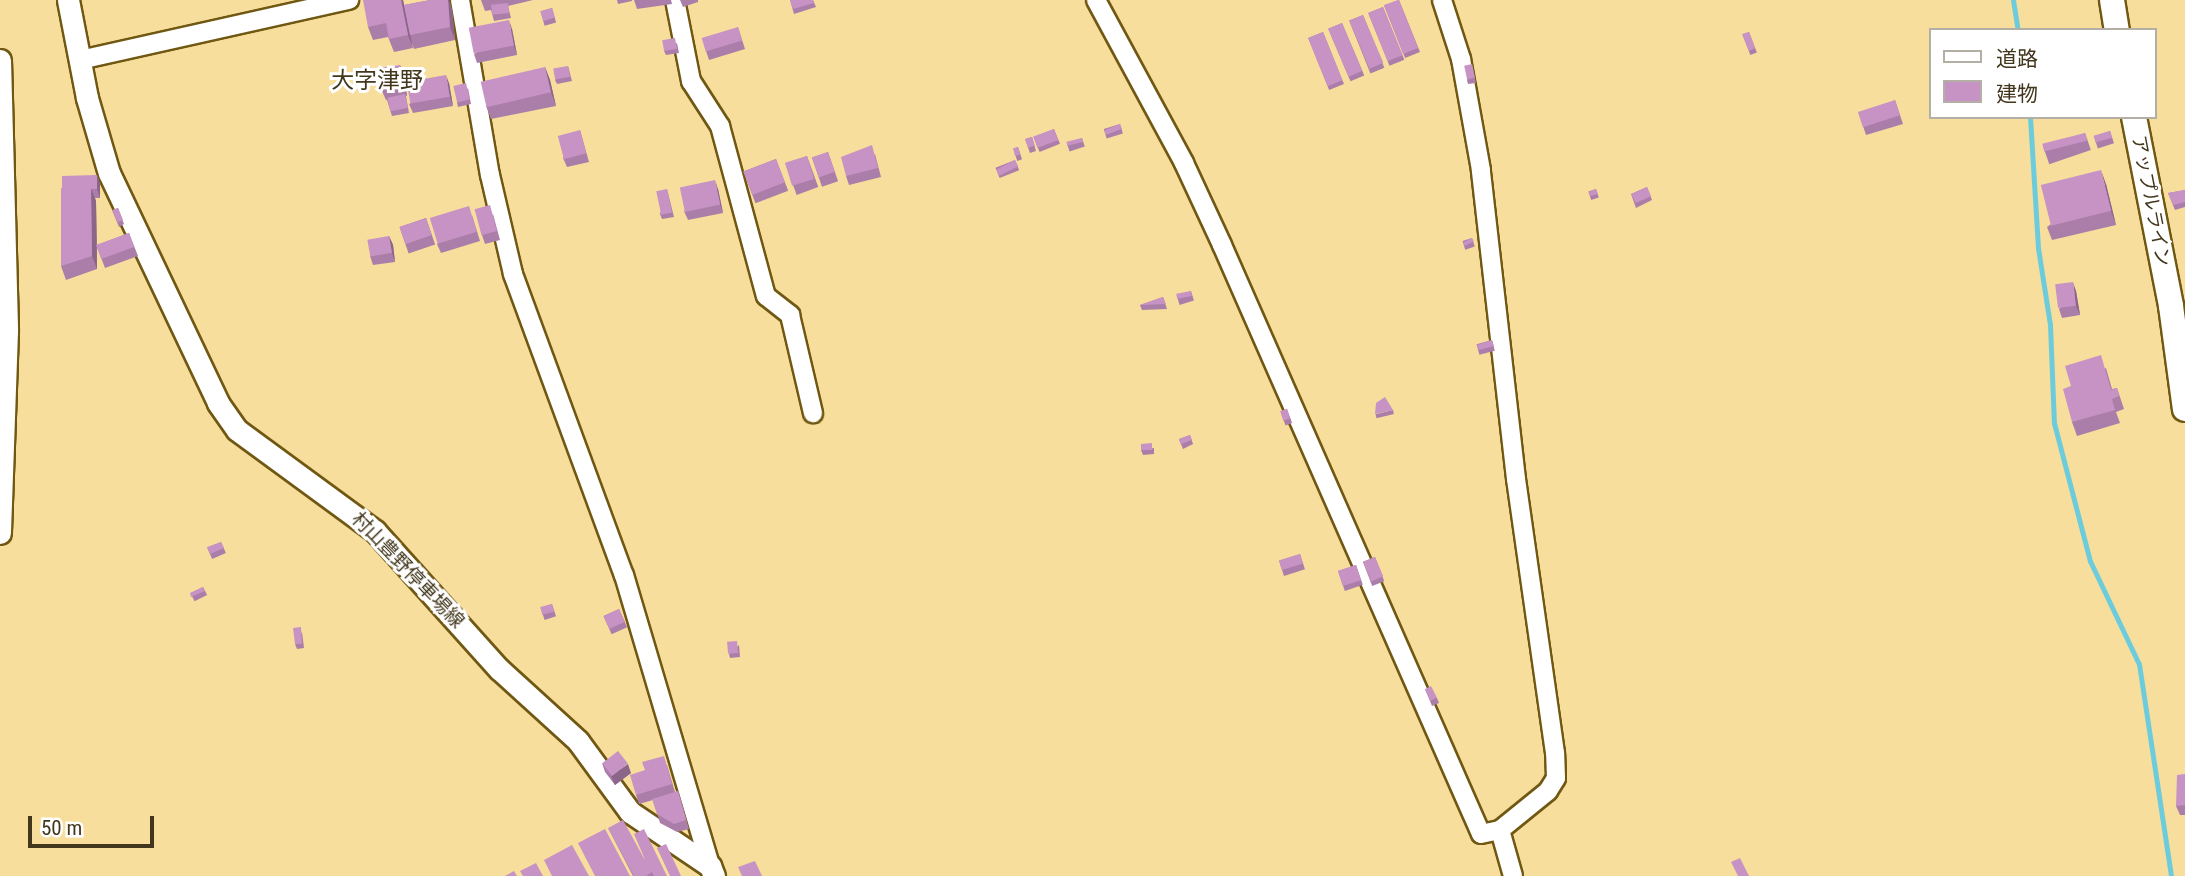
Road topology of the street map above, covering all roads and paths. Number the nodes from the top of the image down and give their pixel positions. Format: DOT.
graph roads {
  1 [pos="68,0"];
  2 [pos="349,0"];
  3 [pos="460,0"];
  4 [pos="675,0"];
  5 [pos="1096,0"];
  6 [pos="1442,0"];
  7 [pos="2112,0"];
  8 [pos="2117,28"];
  9 [pos="0,60"];
  10 [pos="80,60"];
  11 [pos="2134,119"];
  12 [pos="2185,410"];
  13 [pos="813,413"];
  14 [pos="0,533"];
  15 [pos="1500,830"];
  16 [pos="712,871"];
  17 [pos="1513,876"];
  1 -- 10 [label="main road, 村山豊野停車場線"];
  2 -- 10 [label="street"];
  3 -- 16 [label="street"];
  4 -- 13 [label="street"];
  5 -- 15 [label="street"];
  6 -- 15 [label="street"];
  7 -- 8 [label="highway"];
  9 -- 14 [label="main road"];
  10 -- 16 [label="main road, 村山豊野停車場線"];
  11 -- 12 [label="highway, アップルライン"];
  15 -- 17 [label="street"];
}
